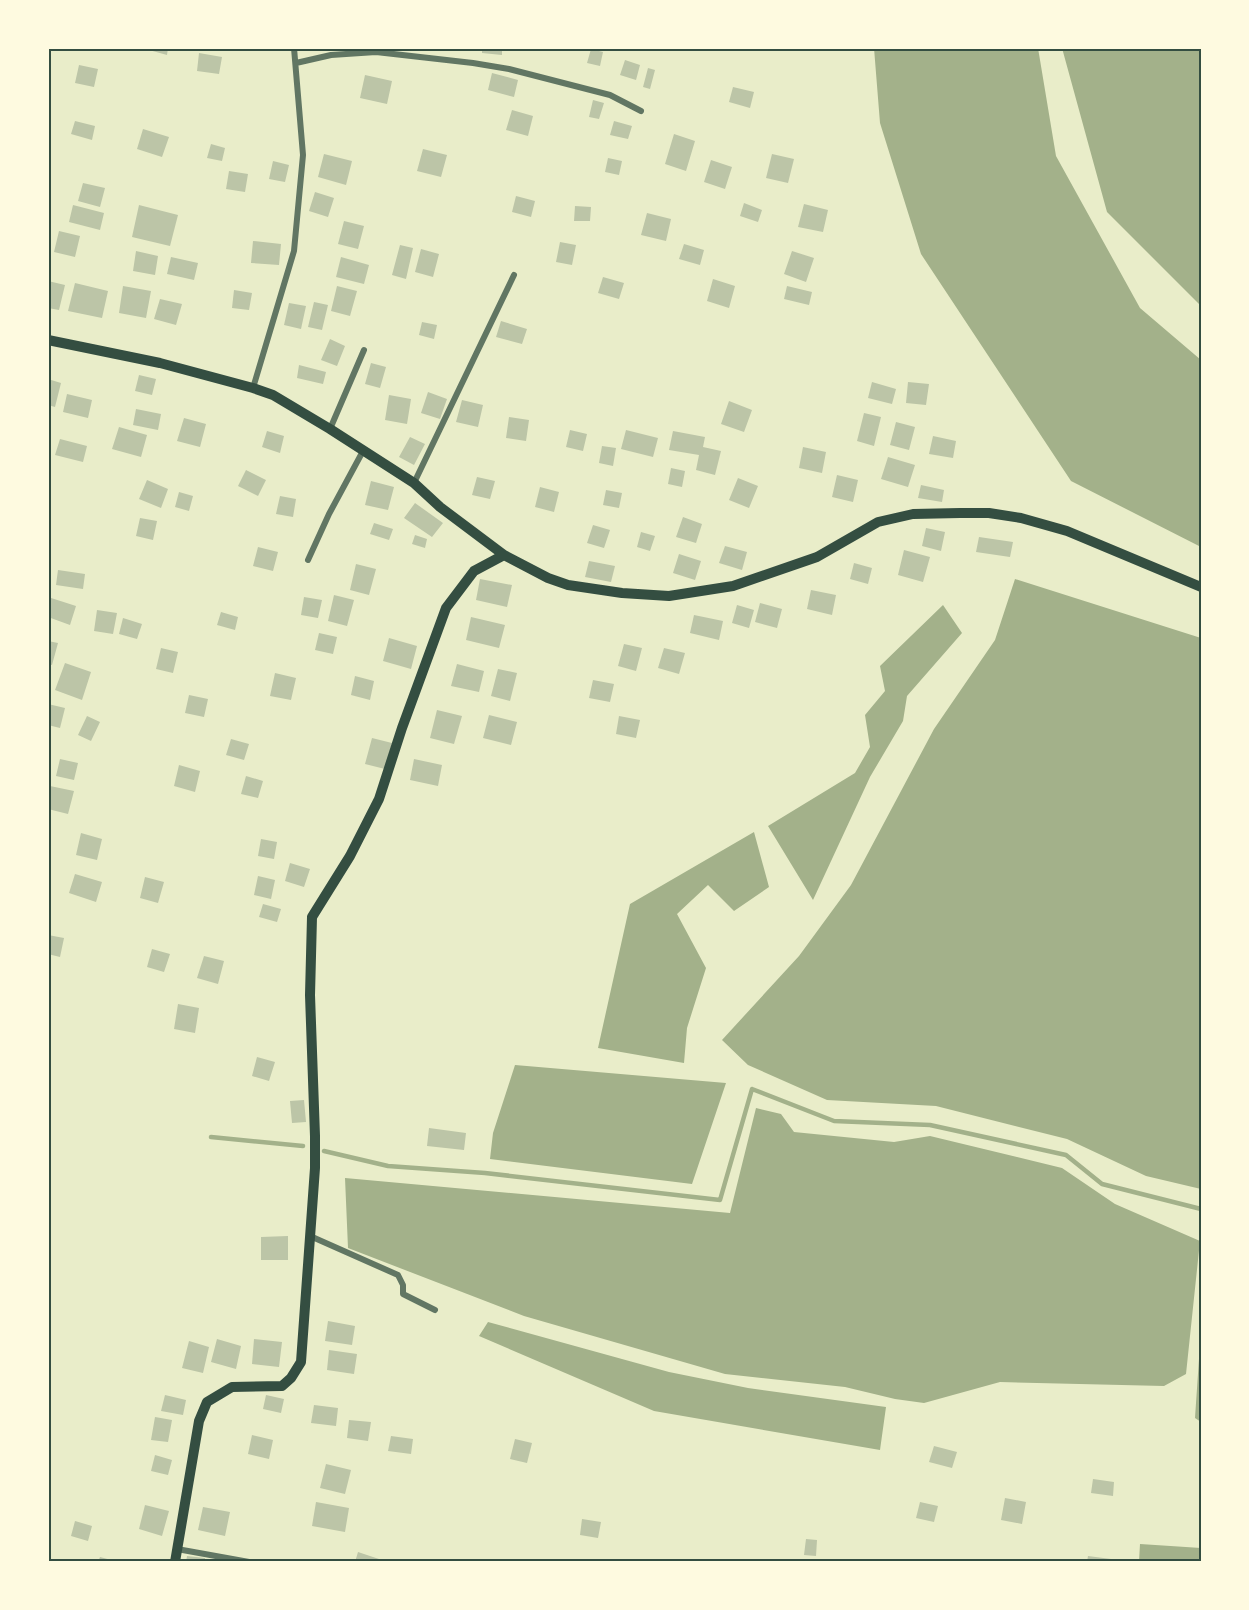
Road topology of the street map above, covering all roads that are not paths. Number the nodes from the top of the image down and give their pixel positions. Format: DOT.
graph roads {
  1 [pos="294,48"];
  2 [pos="296,63"];
  3 [pos="641,111"];
  4 [pos="514,275"];
  5 [pos="48,340"];
  6 [pos="364,350"];
  7 [pos="253,388"];
  8 [pos="330,429"];
  9 [pos="363,451"];
  10 [pos="414,483"];
  11 [pos="504,555"];
  12 [pos="308,560"];
  13 [pos="1201,587"];
  14 [pos="310,1236"];
  15 [pos="435,1310"];
  16 [pos="177,1549"];
  17 [pos="175,1562"];
  18 [pos="249,1562"];
  1 -- 2 [label="street"];
  2 -- 3 [label="street"];
  2 -- 7 [label="street"];
  4 -- 10 [label="street"];
  5 -- 7 [label="main road"];
  6 -- 8 [label="street"];
  7 -- 8 [label="main road"];
  8 -- 9 [label="main road"];
  9 -- 10 [label="main road"];
  9 -- 12 [label="street"];
  10 -- 11 [label="main road"];
  11 -- 13 [label="main road"];
  11 -- 14 [label="main road"];
  14 -- 15 [label="street"];
  14 -- 16 [label="main road"];
  16 -- 17 [label="main road"];
  16 -- 18 [label="street"];
}
